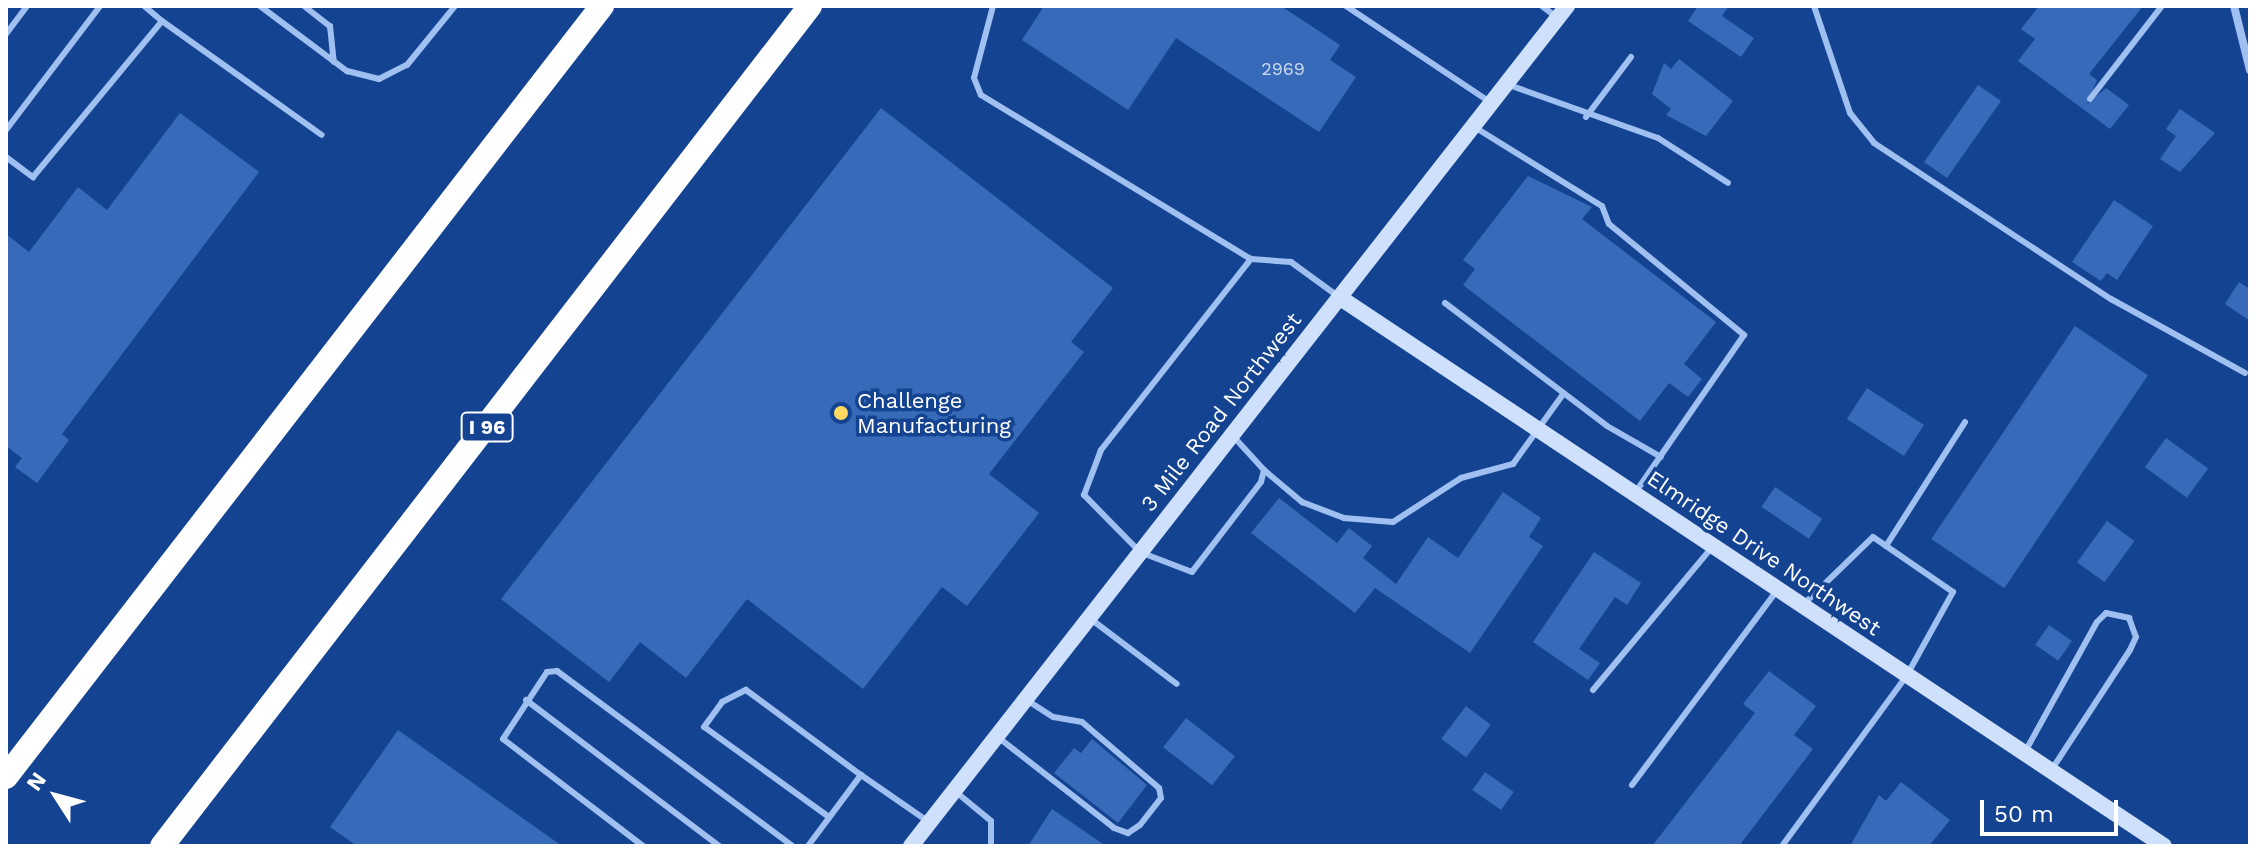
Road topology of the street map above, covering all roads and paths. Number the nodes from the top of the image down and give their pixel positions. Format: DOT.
graph roads {
  1 [pos="27,6"];
  2 [pos="100,6"];
  3 [pos="144,6"];
  4 [pos="260,6"];
  5 [pos="304,6"];
  6 [pos="455,6"];
  7 [pos="602,6"];
  8 [pos="810,6"];
  9 [pos="993,6"];
  10 [pos="1346,6"];
  11 [pos="1542,6"];
  12 [pos="1814,6"];
  13 [pos="2162,6"];
  14 [pos="2234,6"];
  15 [pos="1562,12"];
  16 [pos="162,21"];
  17 [pos="7,30"];
  18 [pos="2248,45"];
  19 [pos="1631,57"];
  20 [pos="334,62"];
  21 [pos="2250,70"];
  22 [pos="1506,84"];
  23 [pos="2090,99"];
  24 [pos="1491,103"];
  25 [pos="1586,117"];
  26 [pos="1473,126"];
  27 [pos="6,130"];
  28 [pos="322,135"];
  29 [pos="6,157"];
  30 [pos="1728,183"];
  31 [pos="1251,259"];
  32 [pos="1339,297"];
  33 [pos="1445,303"];
  34 [pos="2245,373"];
  35 [pos="1564,393"];
  36 [pos="1965,422"];
  37 [pos="1537,429"];
  38 [pos="1232,435"];
  39 [pos="1661,457"];
  40 [pos="1264,470"];
  41 [pos="1635,494"];
  42 [pos="1713,546"];
  43 [pos="1886,546"];
  44 [pos="1140,552"];
  45 [pos="1778,589"];
  46 [pos="1802,605"];
  47 [pos="1089,618"];
  48 [pos="1907,675"];
  49 [pos="1177,684"];
  50 [pos="1593,690"];
  51 [pos="526,700"];
  52 [pos="1025,700"];
  53 [pos="996,736"];
  54 [pos="2024,753"];
  55 [pos="2051,771"];
  56 [pos="861,775"];
  57 [pos="6,777"];
  58 [pos="1632,785"];
  59 [pos="954,791"];
  60 [pos="829,817"];
  61 [pos="929,822"];
  62 [pos="162,846"];
  63 [pos="643,846"];
  64 [pos="719,846"];
  65 [pos="793,846"];
  66 [pos="808,846"];
  67 [pos="911,846"];
  68 [pos="991,846"];
  69 [pos="1782,846"];
  70 [pos="2164,846"];
  1 -- 17 [label="lane"];
  2 -- 27 [label="lane"];
  3 -- 16 [label="lane"];
  4 -- 20 [label="lane"];
  5 -- 20 [label="lane"];
  6 -- 20 [label="lane"];
  7 -- 57 [label="highway"];
  8 -- 62 [label="highway, I 96"];
  9 -- 31 [label="lane"];
  10 -- 24 [label="lane"];
  11 -- 15 [label="lane"];
  12 -- 34 [label="lane"];
  13 -- 23 [label="lane"];
  14 -- 18 [label="street"];
  15 -- 22 [label="main road, 3 Mile Road Northwest"];
  16 -- 28 [label="lane"];
  16 -- 29 [label="lane"];
  18 -- 21 [label="street"];
  19 -- 25 [label="lane"];
  22 -- 24 [label="main road, 3 Mile Road Northwest"];
  22 -- 25 [label="lane"];
  24 -- 26 [label="main road, 3 Mile Road Northwest"];
  25 -- 30 [label="lane"];
  26 -- 32 [label="main road, 3 Mile Road Northwest"];
  26 -- 39 [label="lane"];
  31 -- 32 [label="lane"];
  31 -- 44 [label="lane"];
  32 -- 37 [label="main road, Elmridge Drive Northwest"];
  32 -- 38 [label="main road, 3 Mile Road Northwest"];
  33 -- 35 [label="lane"];
  35 -- 37 [label="lane"];
  35 -- 39 [label="lane"];
  36 -- 43 [label="lane"];
  37 -- 40 [label="lane"];
  37 -- 41 [label="main road, Elmridge Drive Northwest"];
  38 -- 40 [label="lane"];
  38 -- 44 [label="main road, 3 Mile Road Northwest"];
  39 -- 41 [label="lane"];
  40 -- 44 [label="lane"];
  41 -- 42 [label="main road, Elmridge Drive Northwest"];
  42 -- 45 [label="main road, Elmridge Drive Northwest"];
  42 -- 50 [label="lane"];
  43 -- 46 [label="lane"];
  43 -- 48 [label="lane"];
  44 -- 47 [label="main road, 3 Mile Road Northwest"];
  45 -- 46 [label="main road, Elmridge Drive Northwest"];
  45 -- 58 [label="lane"];
  46 -- 48 [label="main road, Elmridge Drive Northwest"];
  47 -- 49 [label="lane"];
  47 -- 52 [label="main road, 3 Mile Road Northwest"];
  48 -- 54 [label="main road, Elmridge Drive Northwest"];
  48 -- 69 [label="lane"];
  51 -- 63 [label="lane"];
  51 -- 64 [label="lane"];
  51 -- 65 [label="lane"];
  52 -- 53 [label="main road, 3 Mile Road Northwest"];
  52 -- 53 [label="lane"];
  53 -- 59 [label="main road, 3 Mile Road Northwest"];
  54 -- 55 [label="main road, Elmridge Drive Northwest"];
  54 -- 55 [label="lane"];
  55 -- 70 [label="main road, Elmridge Drive Northwest"];
  56 -- 60 [label="lane"];
  56 -- 60 [label="lane"];
  56 -- 61 [label="lane"];
  59 -- 61 [label="main road, 3 Mile Road Northwest"];
  59 -- 68 [label="lane"];
  60 -- 66 [label="lane"];
  61 -- 67 [label="main road, 3 Mile Road Northwest"];
}
